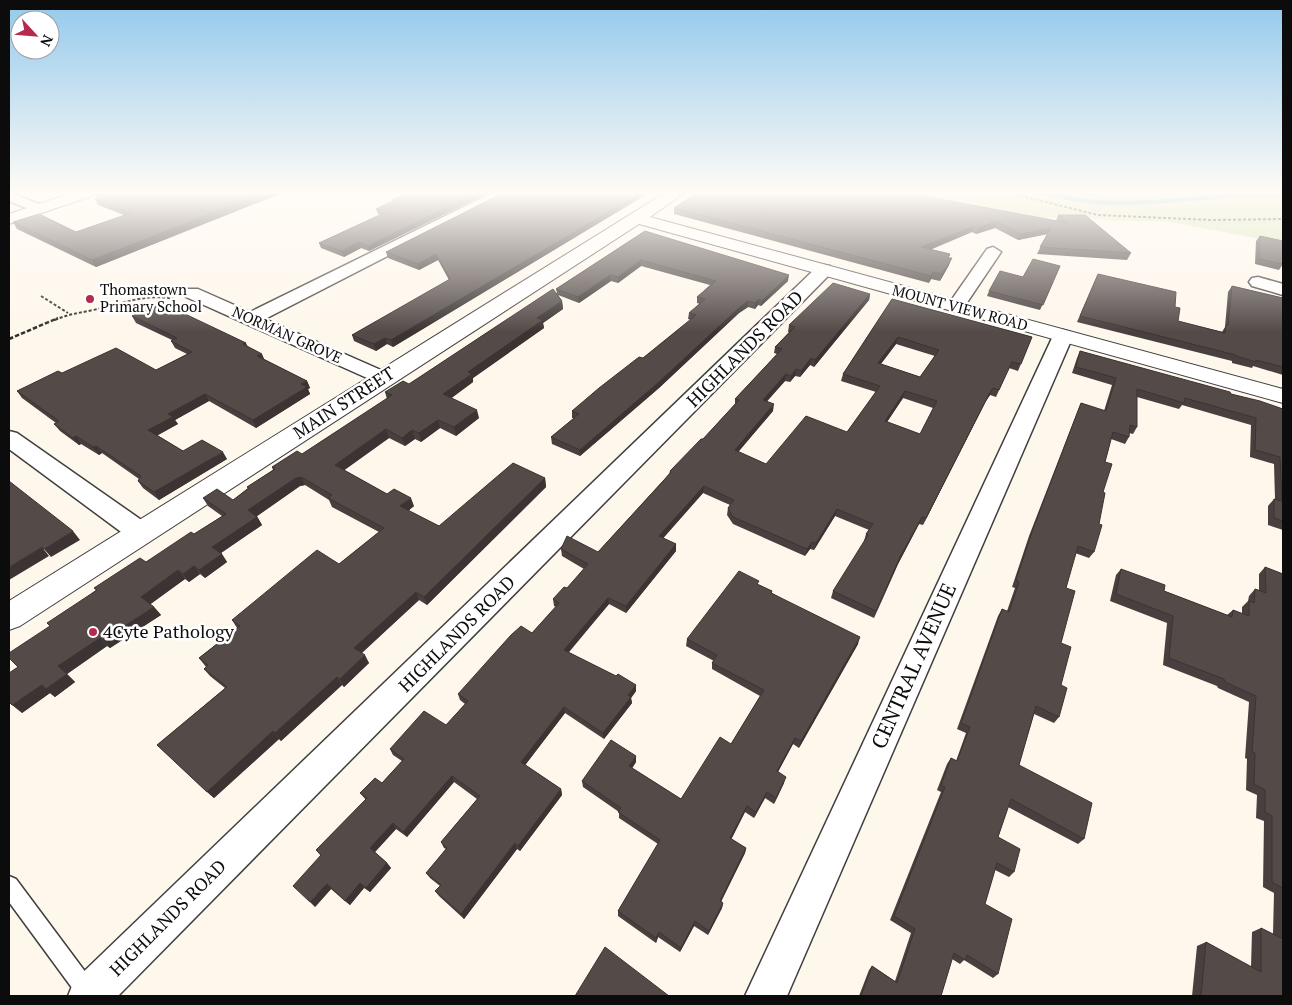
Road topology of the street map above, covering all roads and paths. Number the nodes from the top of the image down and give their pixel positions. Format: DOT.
graph roads {
  1 [pos="413,238"];
  2 [pos="605,238"];
  3 [pos="709,238"];
  4 [pos="993,252"];
  5 [pos="824,270"];
  6 [pos="1258,282"];
  7 [pos="1283,290"];
  8 [pos="41,296"];
  9 [pos="184,296"];
  10 [pos="956,306"];
  11 [pos="68,314"];
  12 [pos="250,319"];
  13 [pos="1062,336"];
  14 [pos="9,339"];
  15 [pos="383,378"];
  16 [pos="1283,396"];
  17 [pos="9,438"];
  18 [pos="141,533"];
  19 [pos="9,617"];
  20 [pos="9,886"];
  21 [pos="90,996"];
  22 [pos="766,996"];
  1 -- 12 [label="street"];
  2 -- 15 [label="street, MAIN STREET"];
  3 -- 5 [label="street, MOUNT VIEW ROAD"];
  4 -- 10 [label="street"];
  5 -- 10 [label="street, MOUNT VIEW ROAD"];
  5 -- 21 [label="street, HIGHLANDS ROAD"];
  6 -- 7 [label="street"];
  8 -- 11 [label="path"];
  9 -- 11 [label="path"];
  9 -- 12 [label="street, NORMAN GROVE"];
  10 -- 13 [label="street, MOUNT VIEW ROAD"];
  11 -- 14 [label="path"];
  12 -- 15 [label="street, NORMAN GROVE"];
  13 -- 16 [label="street, MOUNT VIEW ROAD"];
  13 -- 22 [label="street, CENTRAL AVENUE"];
  15 -- 18 [label="street, MAIN STREET"];
  17 -- 18 [label="street"];
  18 -- 19 [label="street, MAIN STREET"];
  20 -- 21 [label="lane"];
}
